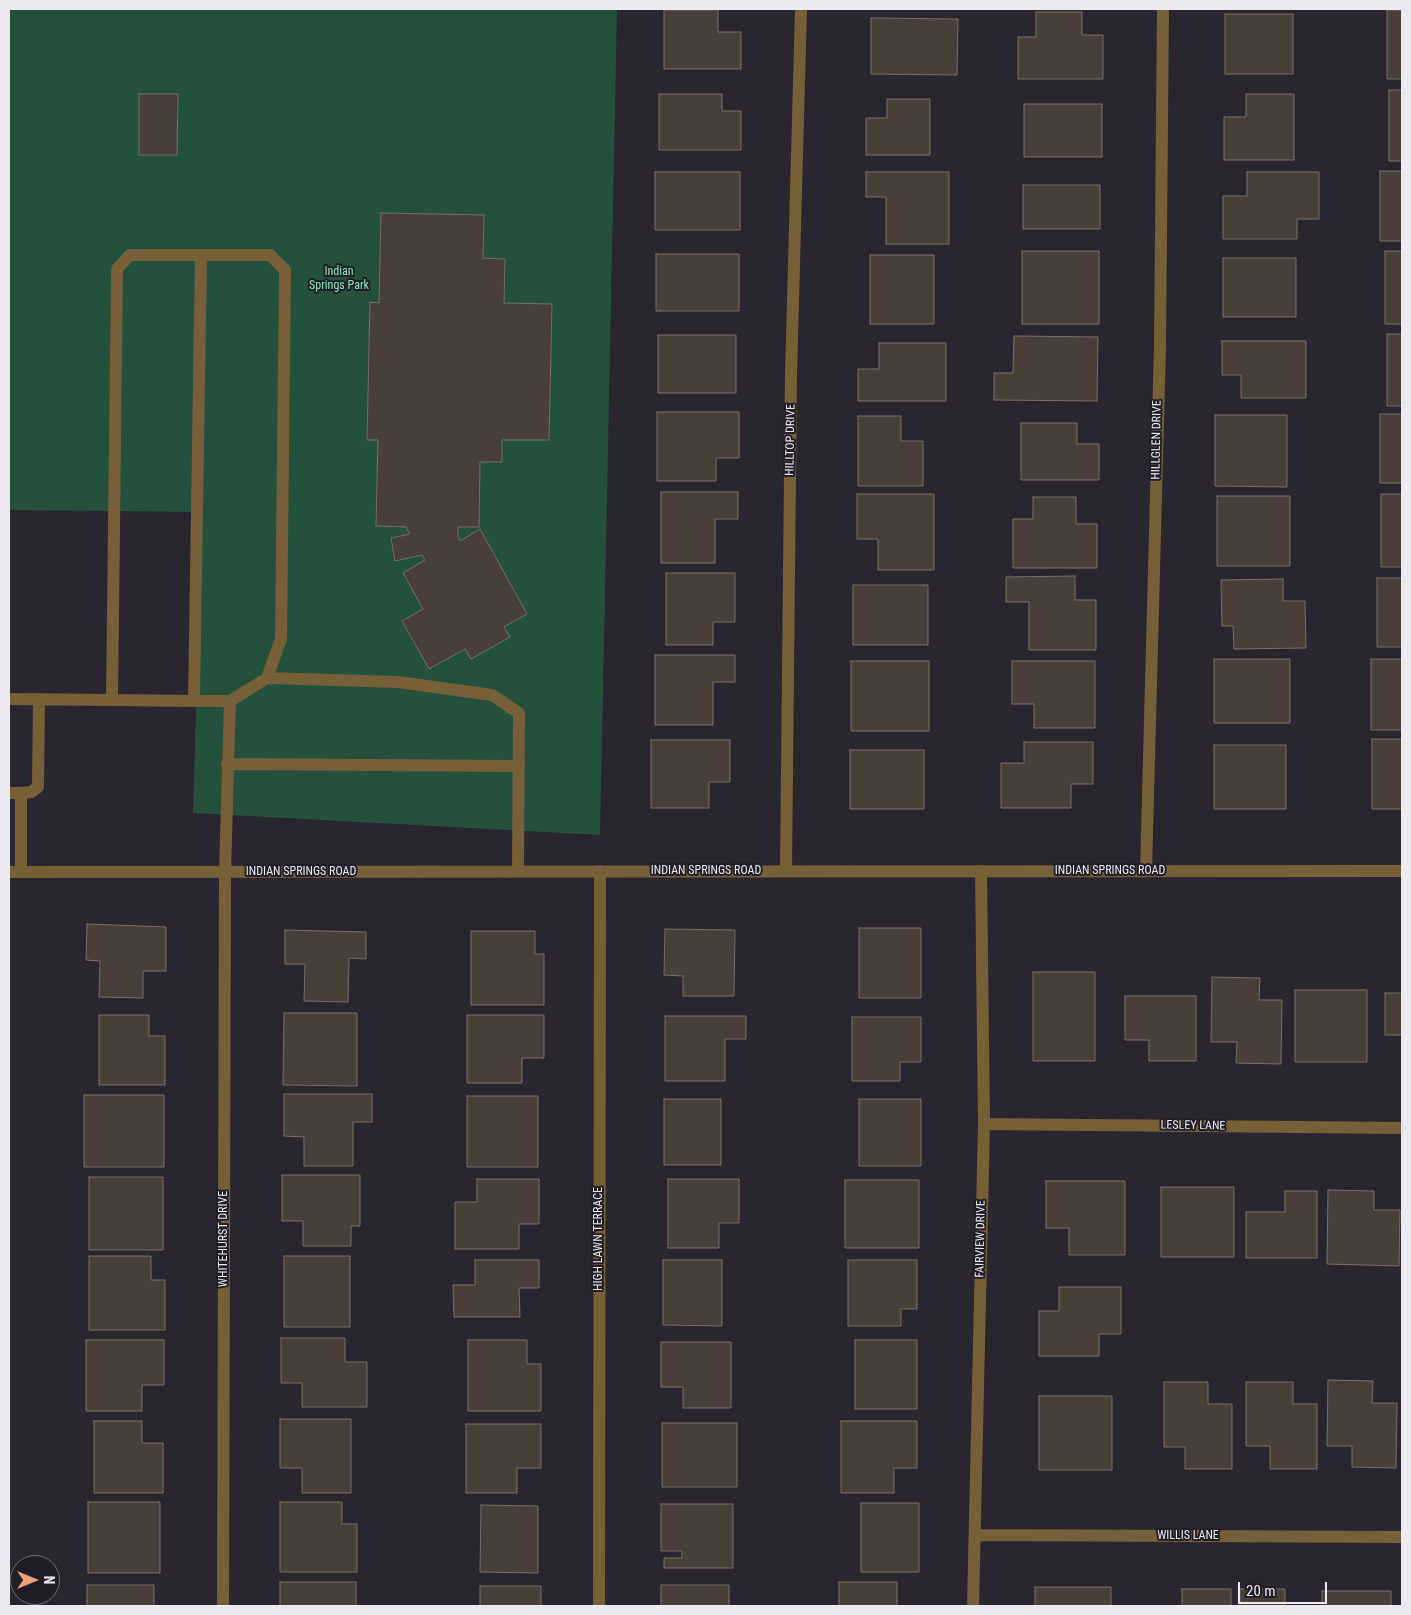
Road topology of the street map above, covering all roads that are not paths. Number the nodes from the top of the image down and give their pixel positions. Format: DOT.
graph roads {
  1 [pos="801,9"];
  2 [pos="1163,9"];
  3 [pos="201,255"];
  4 [pos="267,678"];
  5 [pos="9,699"];
  6 [pos="40,699"];
  7 [pos="112,700"];
  8 [pos="194,700"];
  9 [pos="230,701"];
  10 [pos="227,764"];
  11 [pos="518,766"];
  12 [pos="15,793"];
  13 [pos="518,871"];
  14 [pos="600,871"];
  15 [pos="786,871"];
  16 [pos="982,871"];
  17 [pos="1146,871"];
  18 [pos="1402,871"];
  19 [pos="15,872"];
  20 [pos="225,872"];
  21 [pos="984,1124"];
  22 [pos="1402,1128"];
  23 [pos="974,1535"];
  24 [pos="1402,1537"];
  25 [pos="223,1606"];
  26 [pos="599,1606"];
  27 [pos="973,1606"];
  1 -- 15 [label="street, HILLTOP DRIVE"];
  2 -- 17 [label="street, HILLGLEN DRIVE"];
  3 -- 4 [label="street"];
  3 -- 7 [label="street"];
  3 -- 8 [label="street"];
  4 -- 9 [label="street"];
  4 -- 11 [label="street"];
  5 -- 6 [label="street"];
  6 -- 7 [label="street"];
  6 -- 12 [label="street"];
  7 -- 8 [label="street"];
  8 -- 9 [label="street"];
  9 -- 10 [label="street, WHITEHURST DRIVE"];
  10 -- 11 [label="street"];
  10 -- 20 [label="street, WHITEHURST DRIVE"];
  11 -- 13 [label="street"];
  12 -- 19 [label="street"];
  13 -- 14 [label="street, INDIAN SPRINGS ROAD"];
  13 -- 20 [label="street, INDIAN SPRINGS ROAD"];
  14 -- 15 [label="street, INDIAN SPRINGS ROAD"];
  14 -- 26 [label="street, HIGH LAWN TERRACE"];
  15 -- 16 [label="street, INDIAN SPRINGS ROAD"];
  16 -- 17 [label="street, INDIAN SPRINGS ROAD"];
  16 -- 21 [label="street, FAIRVIEW DRIVE"];
  17 -- 18 [label="street, INDIAN SPRINGS ROAD"];
  19 -- 20 [label="street, INDIAN SPRINGS ROAD"];
  20 -- 25 [label="street, WHITEHURST DRIVE"];
  21 -- 22 [label="street, LESLEY LANE"];
  21 -- 23 [label="street, FAIRVIEW DRIVE"];
  23 -- 24 [label="street, WILLIS LANE"];
  23 -- 27 [label="street, FAIRVIEW DRIVE"];
}
